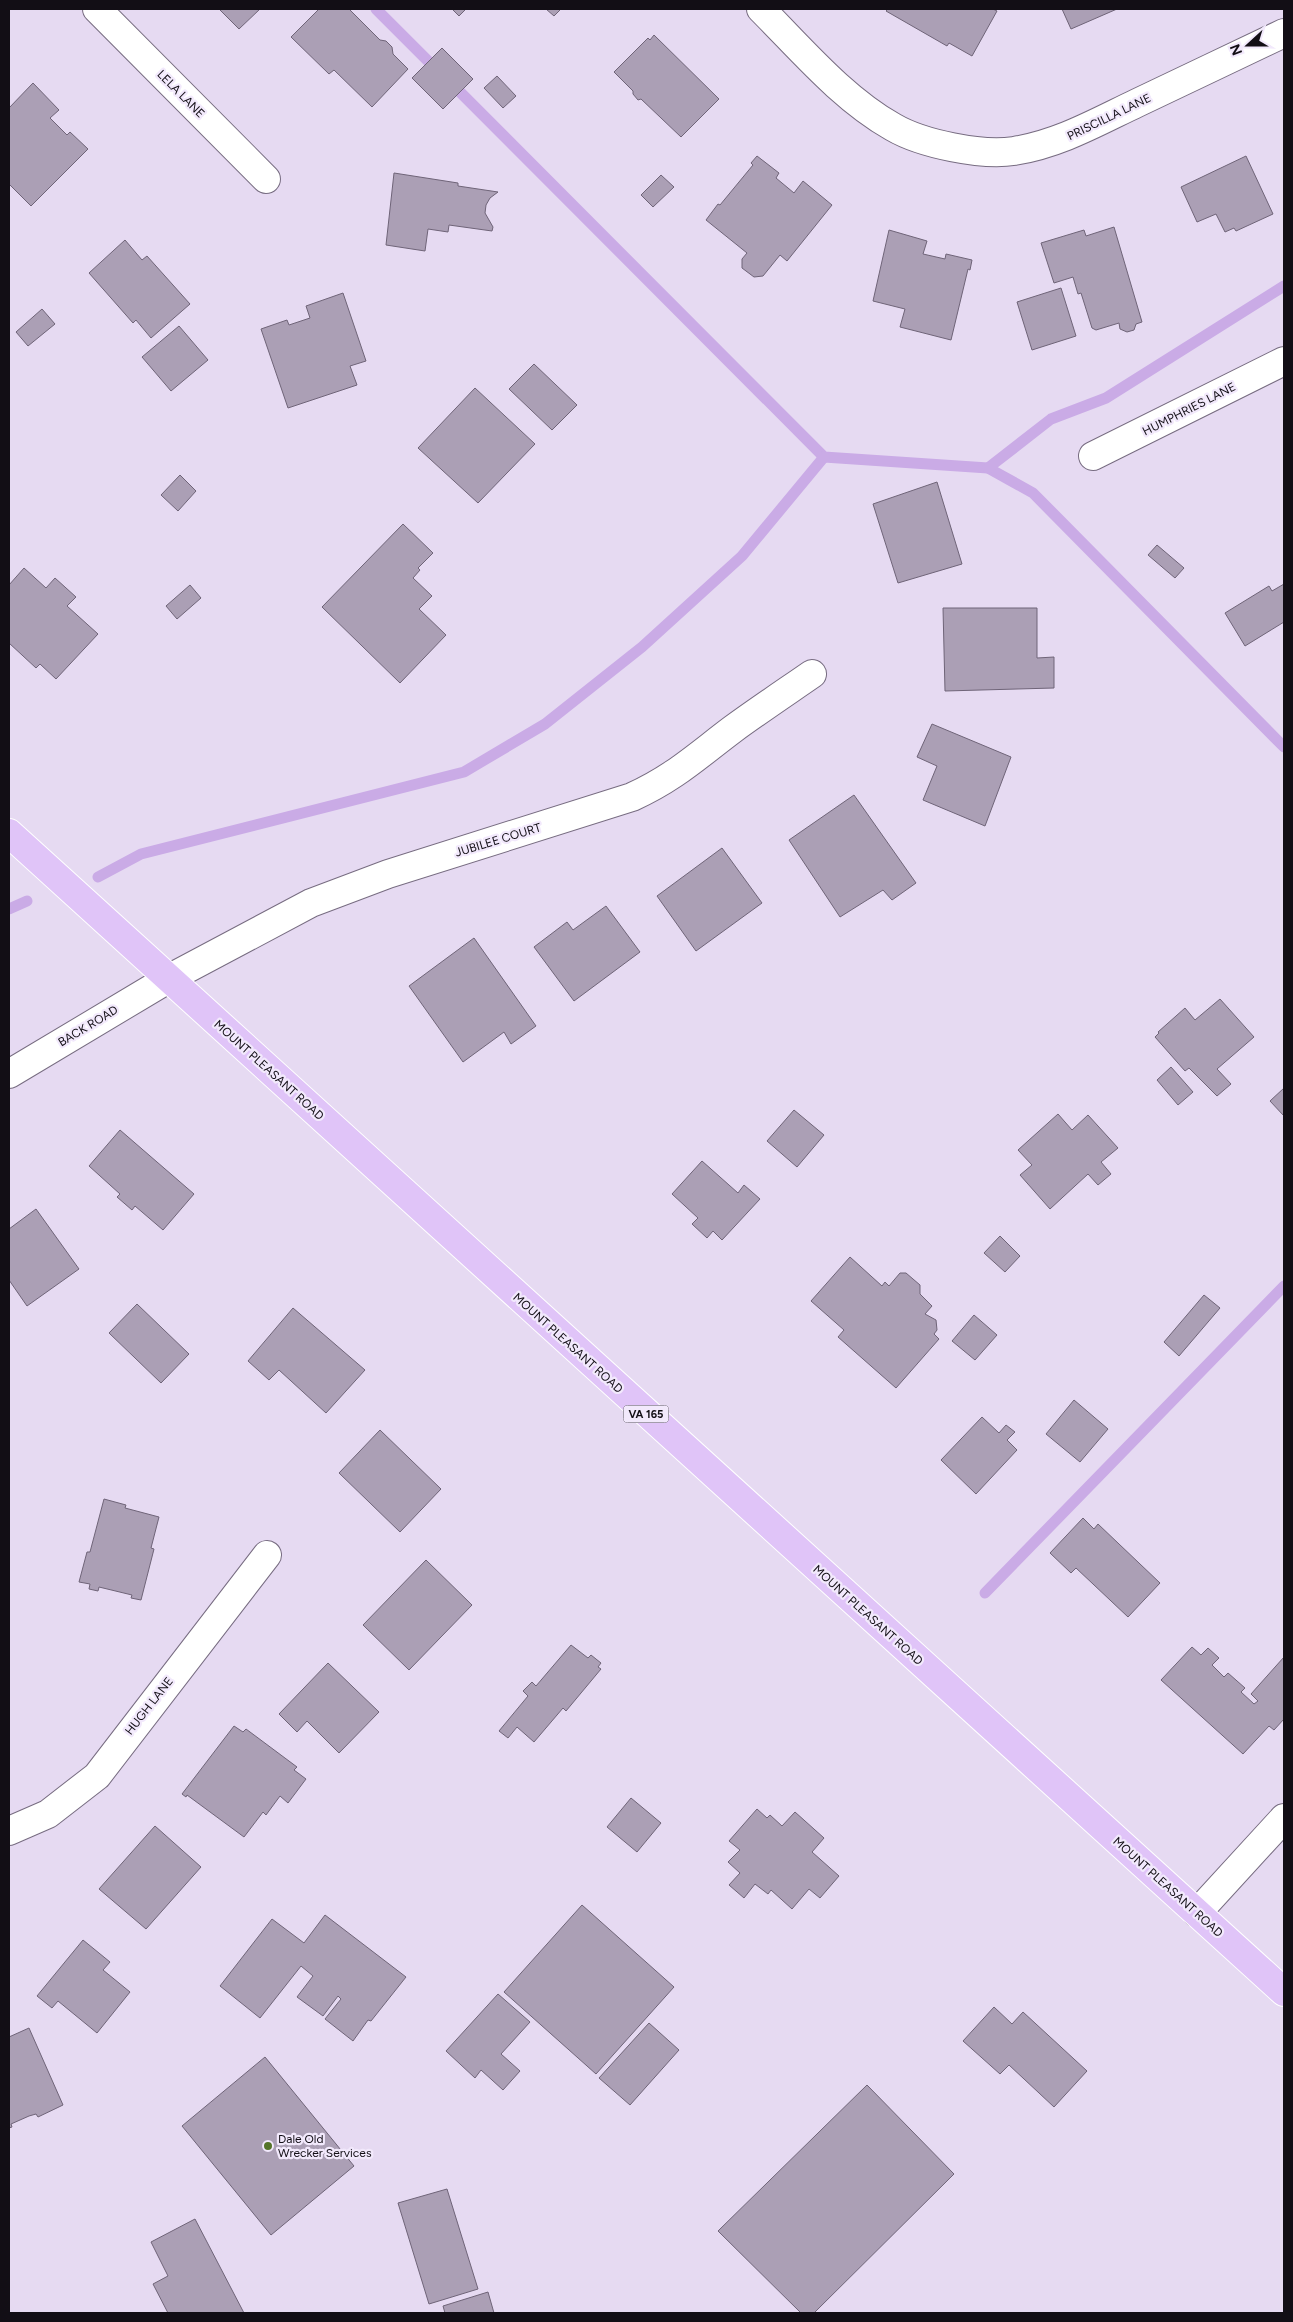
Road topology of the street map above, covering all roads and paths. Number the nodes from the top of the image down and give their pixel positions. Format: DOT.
graph roads {
  1 [pos="97,9"];
  2 [pos="761,9"];
  3 [pos="1284,33"];
  4 [pos="266,178"];
  5 [pos="1284,361"];
  6 [pos="1093,456"];
  7 [pos="812,674"];
  8 [pos="9,834"];
  9 [pos="168,979"];
  10 [pos="9,1074"];
  11 [pos="267,1555"];
  12 [pos="1284,1818"];
  13 [pos="9,1831"];
  14 [pos="1197,1913"];
  15 [pos="1284,1992"];
  1 -- 4 [label="street, LELA LANE"];
  2 -- 3 [label="street, PRISCILLA LANE"];
  5 -- 6 [label="street, HUMPHRIES LANE"];
  7 -- 9 [label="street, JUBILEE COURT"];
  8 -- 9 [label="highway, MOUNT PLEASANT ROAD / VA 165"];
  9 -- 10 [label="street, BACK ROAD"];
  9 -- 14 [label="highway, MOUNT PLEASANT ROAD / VA 165"];
  11 -- 13 [label="street, HUGH LANE"];
  12 -- 14 [label="street"];
  14 -- 15 [label="highway, MOUNT PLEASANT ROAD / VA 165"];
}
